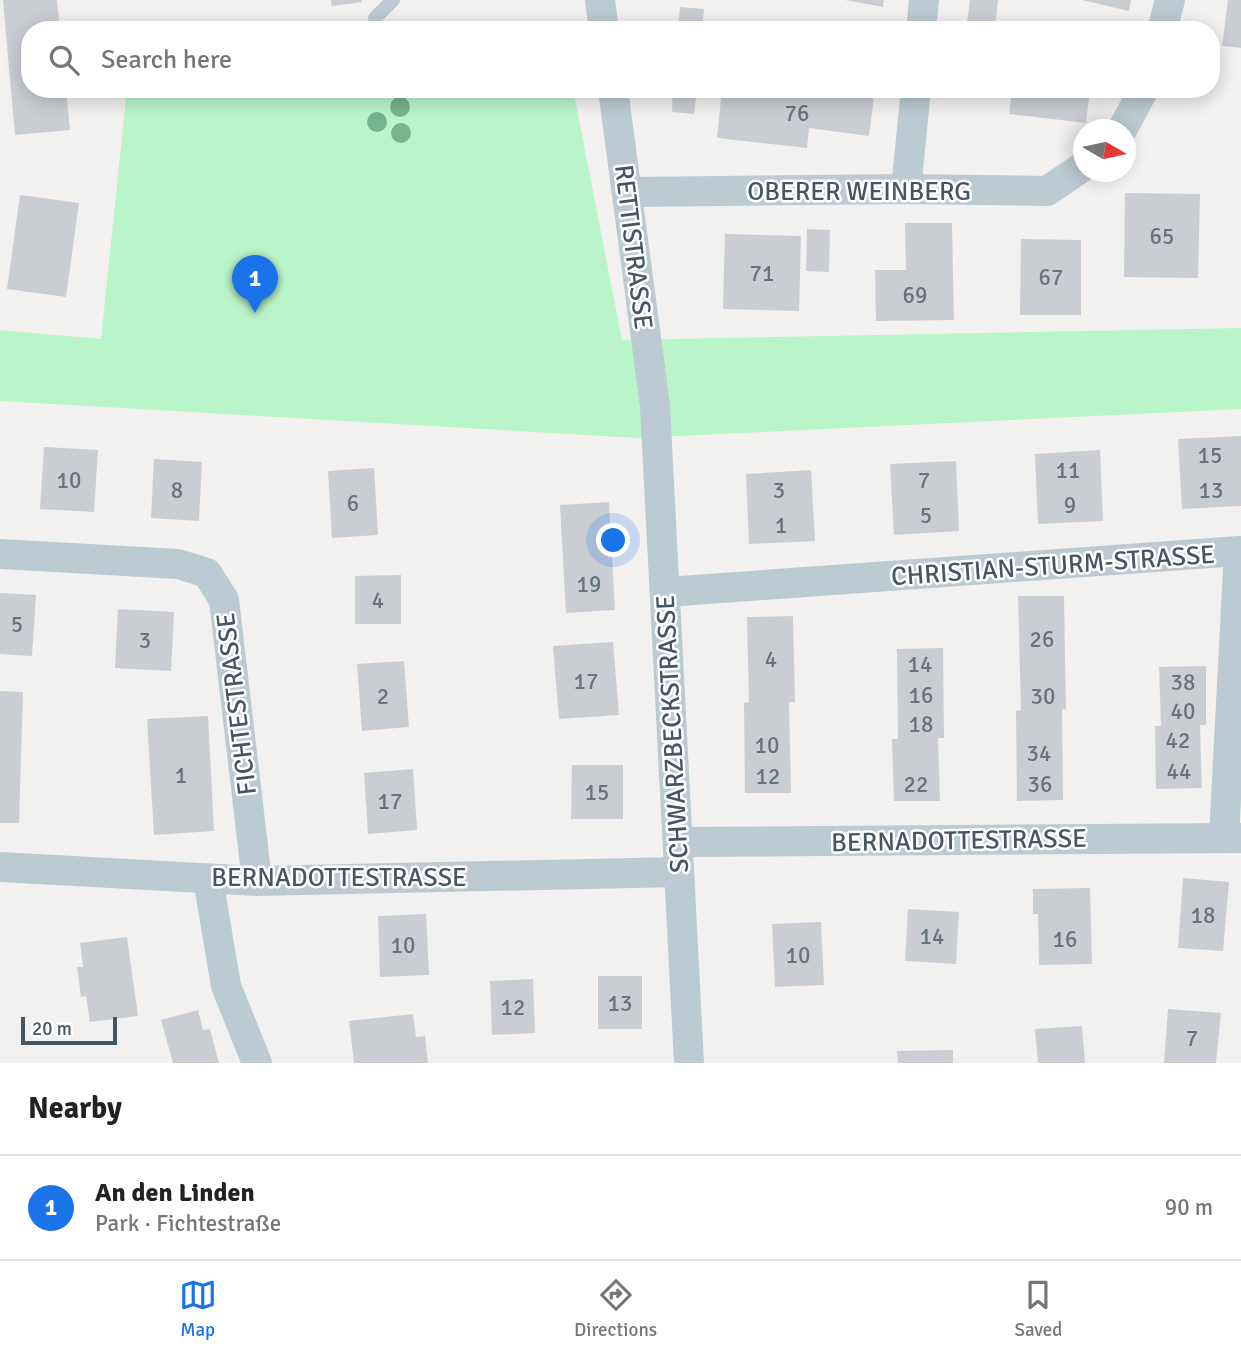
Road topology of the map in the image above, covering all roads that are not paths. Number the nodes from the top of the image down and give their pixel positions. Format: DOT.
graph roads {
  1 [pos="393,0"];
  2 [pos="600,0"];
  3 [pos="924,0"];
  4 [pos="1170,0"];
  5 [pos="375,18"];
  6 [pos="603,21"];
  7 [pos="922,21"];
  8 [pos="1164,21"];
  9 [pos="614,98"];
  10 [pos="915,98"];
  11 [pos="1139,98"];
  12 [pos="1128,119"];
  13 [pos="1073,173"];
  14 [pos="906,189"];
  15 [pos="628,192"];
  16 [pos="655,406"];
  17 [pos="0,554"];
  18 [pos="666,592"];
  19 [pos="1232,837"];
  20 [pos="678,857"];
  21 [pos="0,867"];
  22 [pos="208,879"];
  23 [pos="257,881"];
  24 [pos="257,1063"];
  25 [pos="688,1063"];
  1 -- 5 [label="lane"];
  2 -- 6 [label="street"];
  3 -- 7 [label="street"];
  4 -- 8 [label="street"];
  9 -- 15 [label="street, RETTISTRASSE"];
  10 -- 14 [label="street"];
  11 -- 12 [label="street"];
  13 -- 14 [label="street, OBERER WEINBERG"];
  14 -- 15 [label="street, OBERER WEINBERG"];
  15 -- 16 [label="street, RETTISTRASSE"];
  16 -- 18 [label="street, SCHWARZBECKSTRASSE"];
  17 -- 23 [label="street, FICHTESTRASSE"];
  18 -- 19 [label="street, CHRISTIAN-STURM-STRASSE"];
  18 -- 20 [label="street, SCHWARZBECKSTRASSE"];
  19 -- 20 [label="street, BERNADOTTESTRASSE"];
  20 -- 23 [label="street, BERNADOTTESTRASSE"];
  20 -- 25 [label="street, SCHWARZBECKSTRASSE"];
  21 -- 22 [label="street, BERNADOTTESTRASSE"];
  22 -- 23 [label="street, BERNADOTTESTRASSE"];
  22 -- 24 [label="street"];
}
